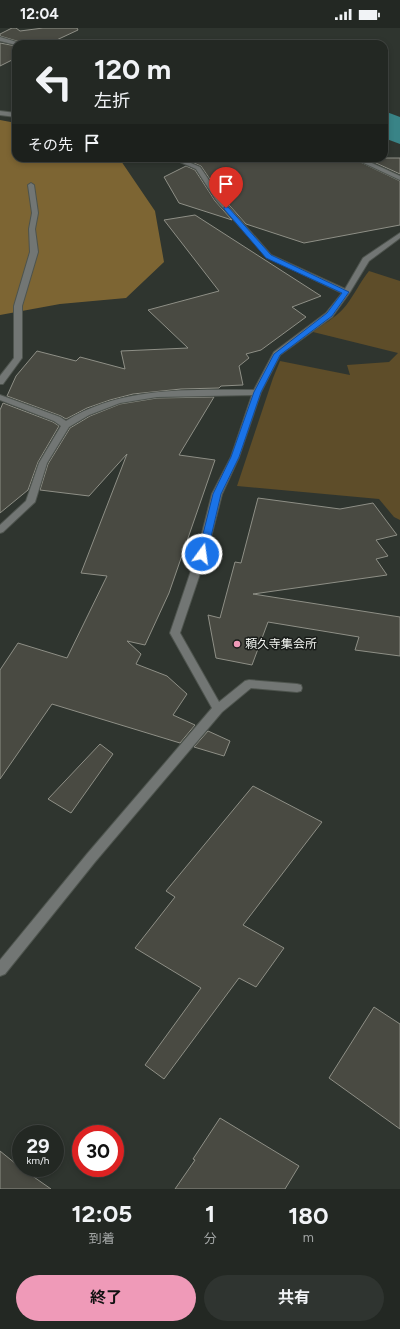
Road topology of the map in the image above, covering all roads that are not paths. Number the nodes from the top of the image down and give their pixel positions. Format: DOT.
graph roads {
  1 [pos="0,39"];
  2 [pos="12,42"];
  3 [pos="0,113"];
  4 [pos="12,114"];
  5 [pos="184,162"];
  6 [pos="365,162"];
  7 [pos="400,178"];
  8 [pos="31,185"];
  9 [pos="400,235"];
  10 [pos="346,292"];
  11 [pos="0,382"];
  12 [pos="258,392"];
  13 [pos="0,397"];
  14 [pos="66,425"];
  15 [pos="0,530"];
  16 [pos="296,688"];
  17 [pos="218,709"];
  18 [pos="0,970"];
  1 -- 2 [label="street"];
  3 -- 4 [label="street"];
  5 -- 10 [label="street"];
  6 -- 7 [label="street"];
  8 -- 11 [label="street"];
  9 -- 10 [label="street"];
  10 -- 12 [label="street"];
  12 -- 14 [label="street"];
  12 -- 17 [label="street"];
  13 -- 14 [label="street"];
  14 -- 15 [label="street"];
  16 -- 17 [label="street"];
  17 -- 18 [label="street"];
}
